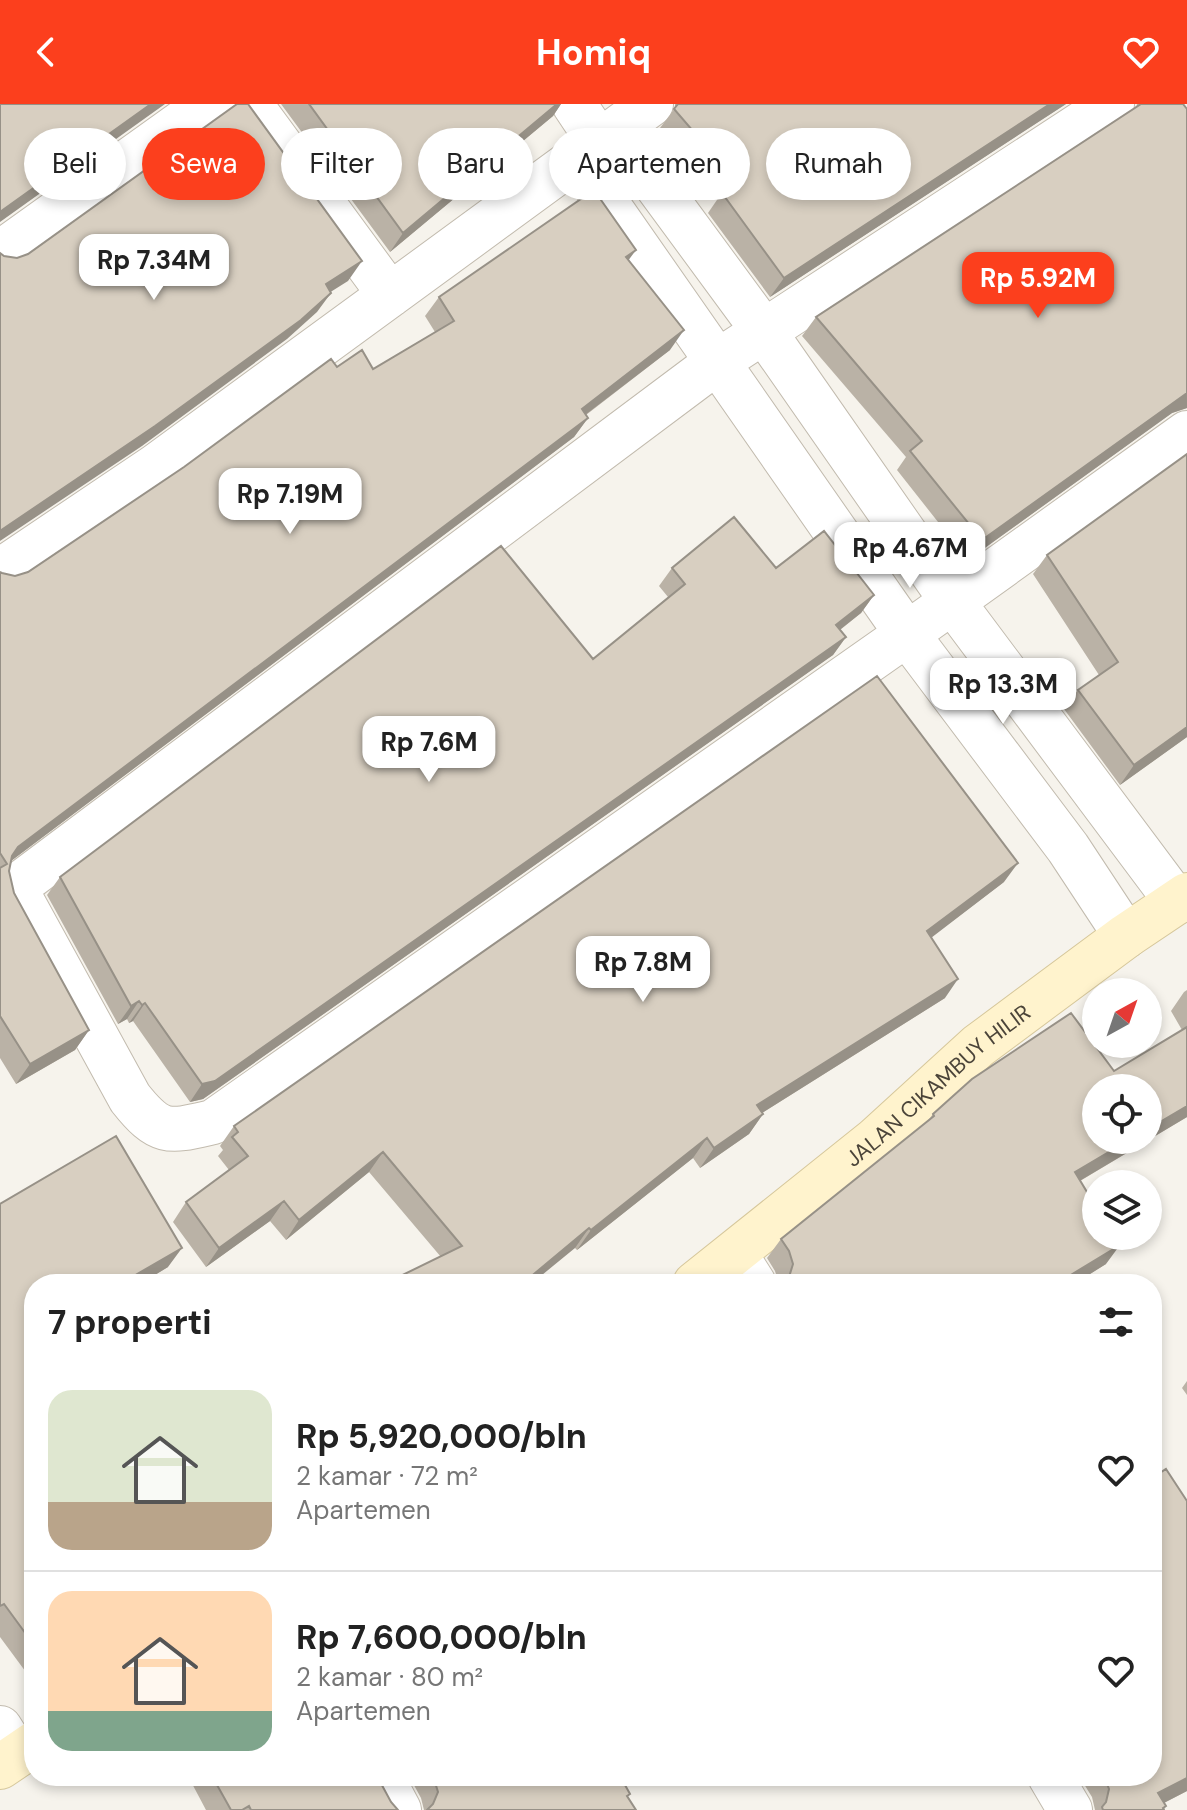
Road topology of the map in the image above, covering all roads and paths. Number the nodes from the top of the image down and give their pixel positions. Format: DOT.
graph roads {
  1 [pos="208,104"];
  2 [pos="250,104"];
  3 [pos="574,104"];
  4 [pos="651,104"];
  5 [pos="1112,104"];
  6 [pos="590,128"];
  7 [pos="620,128"];
  8 [pos="549,180"];
  9 [pos="607,200"];
  10 [pos="667,200"];
  11 [pos="0,253"];
  12 [pos="390,295"];
  13 [pos="763,330"];
  14 [pos="717,362"];
  15 [pos="1187,433"];
  16 [pos="0,571"];
  17 [pos="952,601"];
  18 [pos="907,634"];
  19 [pos="1182,899"];
  20 [pos="1126,936"];
  21 [pos="745,1269"];
  22 [pos="386,1786"];
  23 [pos="1056,1786"];
  24 [pos="399,1810"];
  25 [pos="1070,1810"];
  1 -- 11 [label="street"];
  2 -- 12 [label="street"];
  3 -- 6 [label="street"];
  4 -- 7 [label="street"];
  5 -- 13 [label="street"];
  8 -- 12 [label="street"];
  9 -- 14 [label="street"];
  10 -- 13 [label="street"];
  12 -- 16 [label="street"];
  13 -- 14 [label="street"];
  13 -- 17 [label="street"];
  14 -- 18 [label="street"];
  14 -- 18 [label="street"];
  15 -- 17 [label="street"];
  17 -- 18 [label="street"];
  17 -- 19 [label="street"];
  18 -- 20 [label="street"];
  19 -- 20 [label="street, JALAN CIKAMBUY HILIR"];
  20 -- 21 [label="street, JALAN CIKAMBUY HILIR"];
  22 -- 24 [label="street"];
  23 -- 25 [label="street"];
}
